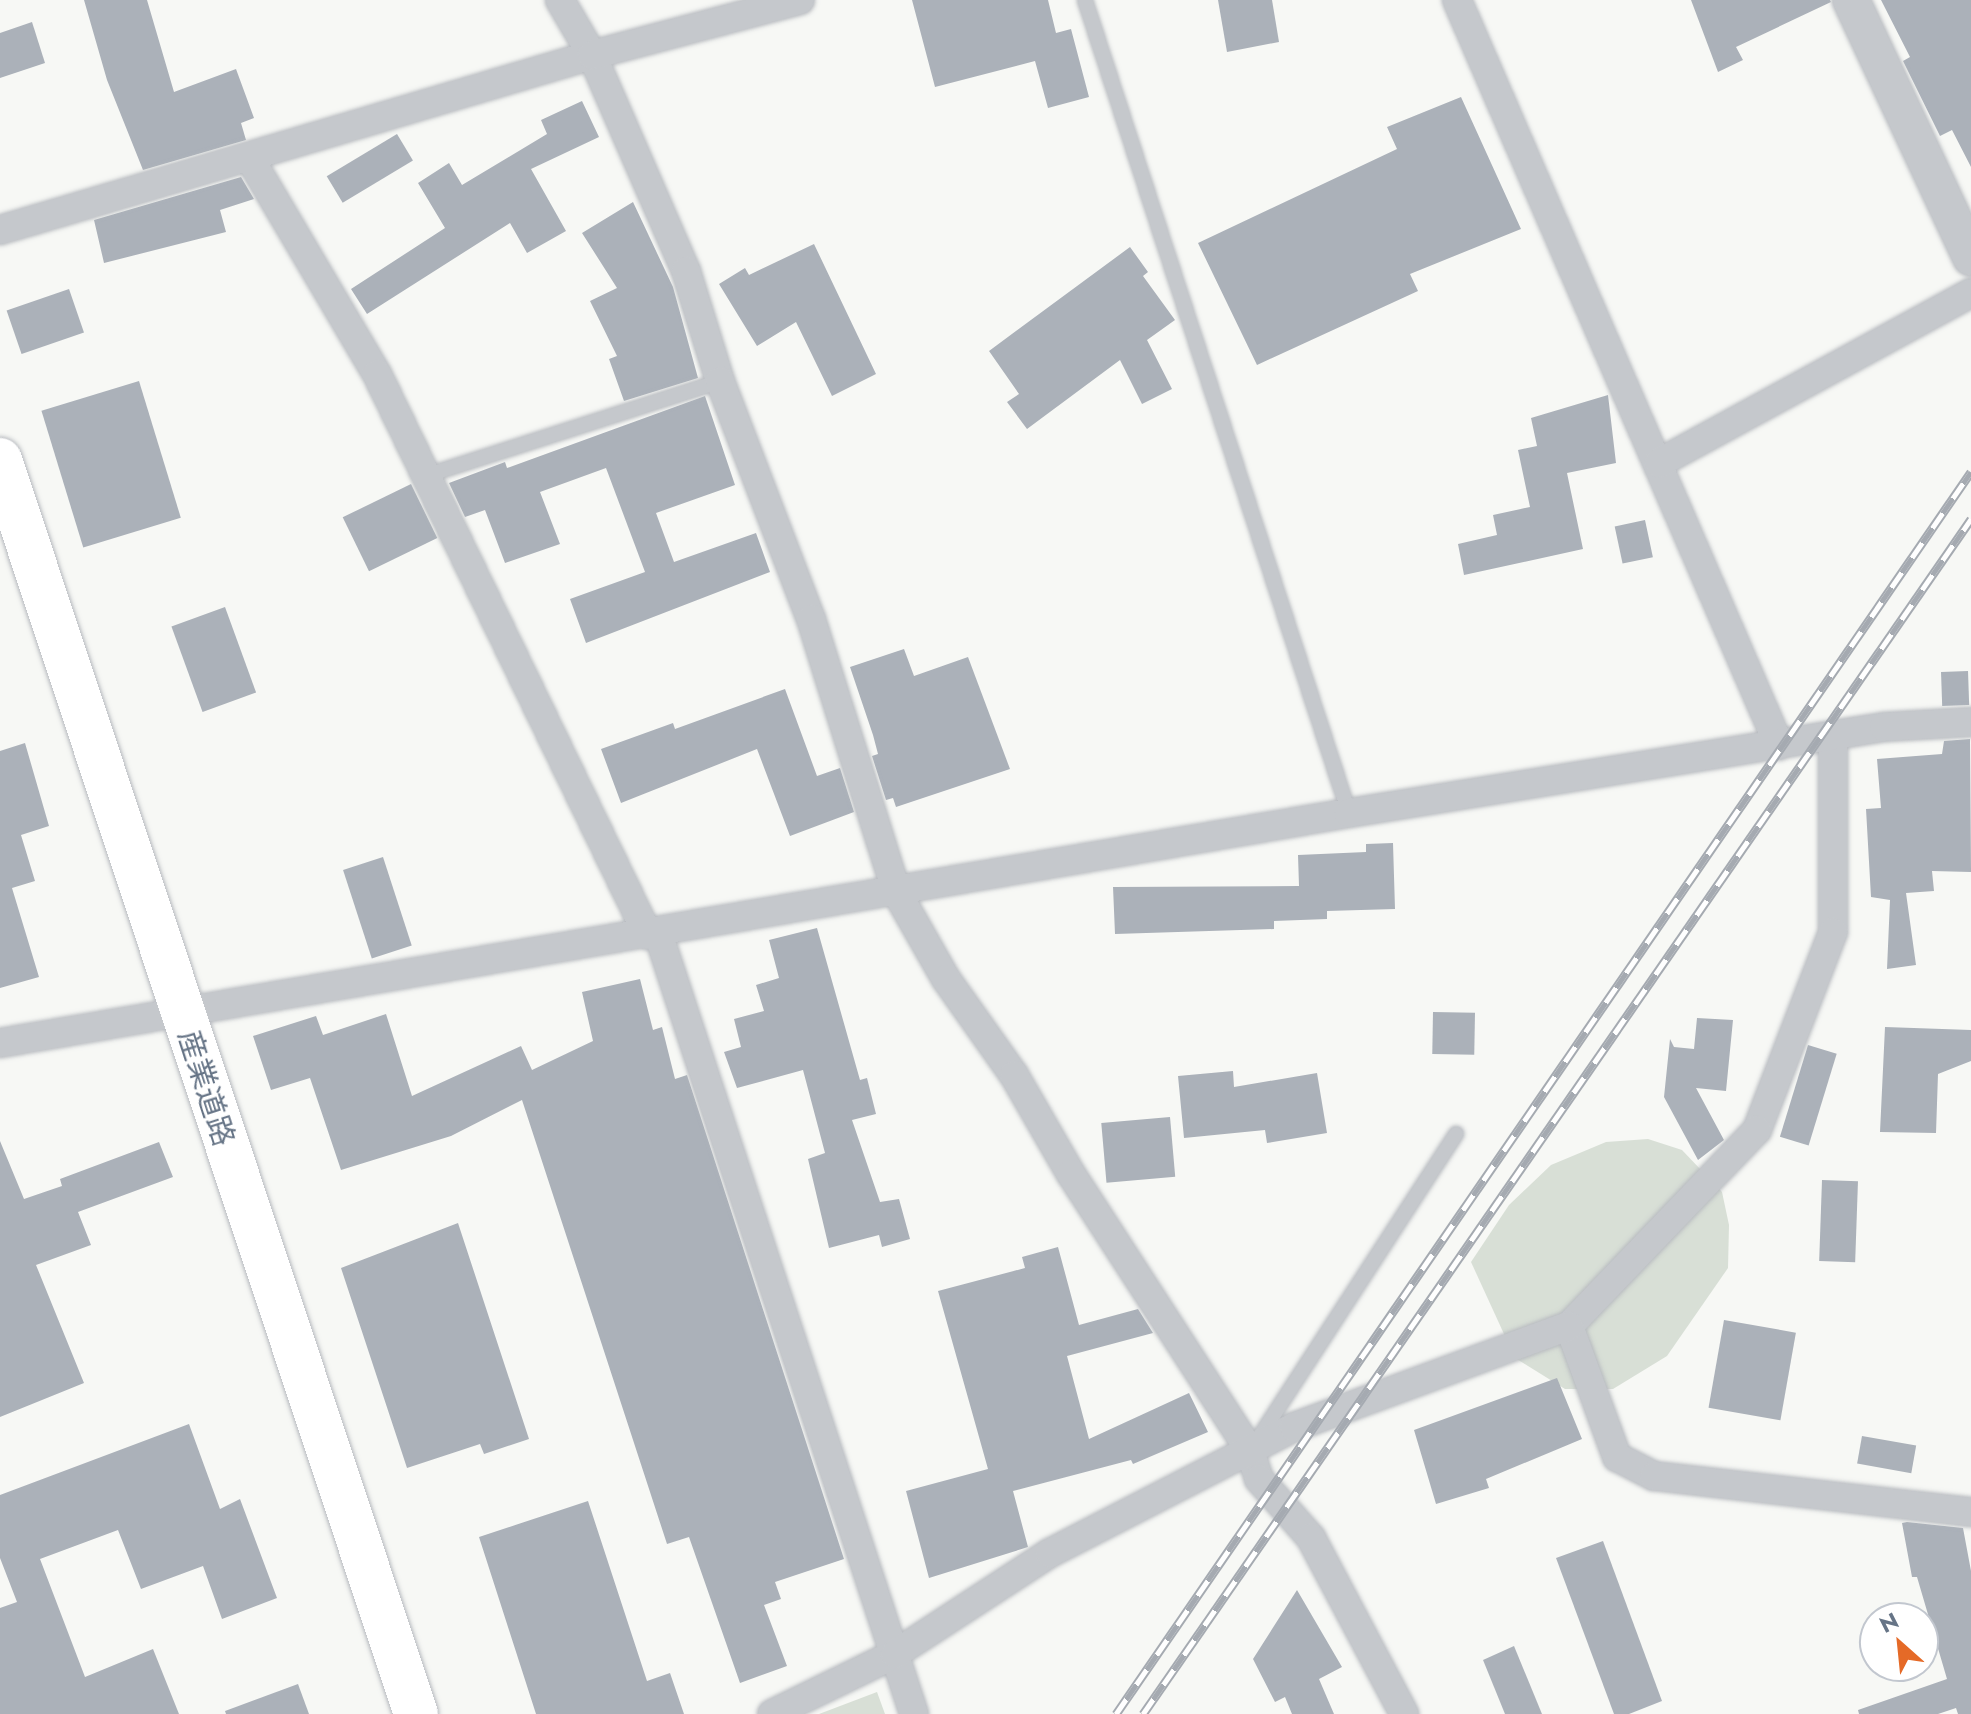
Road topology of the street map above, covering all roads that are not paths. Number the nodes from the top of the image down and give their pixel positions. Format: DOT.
graph roads {
  1 [pos="560,0"];
  2 [pos="800,0"];
  3 [pos="1085,0"];
  4 [pos="1457,0"];
  5 [pos="1851,0"];
  6 [pos="592,55"];
  7 [pos="249,157"];
  8 [pos="0,230"];
  9 [pos="1971,257"];
  10 [pos="1971,293"];
  11 [pos="720,381"];
  12 [pos="0,460"];
  13 [pos="1659,463"];
  14 [pos="428,475"];
  15 [pos="1971,722"];
  16 [pos="1833,736"];
  17 [pos="1779,745"];
  18 [pos="1349,813"];
  19 [pos="896,891"];
  20 [pos="653,934"];
  21 [pos="182,1012"];
  22 [pos="0,1043"];
  23 [pos="1456,1134"];
  24 [pos="1569,1326"];
  25 [pos="1250,1451"];
  26 [pos="1971,1512"];
  27 [pos="895,1654"];
  28 [pos="416,1714"];
  29 [pos="772,1714"];
  30 [pos="914,1714"];
  31 [pos="1404,1714"];
  1 -- 6 [label="street"];
  2 -- 6 [label="street"];
  3 -- 18 [label="lane"];
  4 -- 13 [label="street"];
  5 -- 9 [label="street"];
  6 -- 7 [label="street"];
  6 -- 11 [label="street"];
  7 -- 8 [label="street"];
  7 -- 14 [label="street"];
  10 -- 13 [label="street"];
  11 -- 14 [label="lane"];
  11 -- 19 [label="street"];
  12 -- 21 [label="main road, 産業道路"];
  13 -- 17 [label="street"];
  14 -- 20 [label="street"];
  15 -- 16 [label="street"];
  16 -- 17 [label="street"];
  16 -- 24 [label="street"];
  17 -- 18 [label="street"];
  18 -- 19 [label="street"];
  19 -- 20 [label="street"];
  19 -- 25 [label="street"];
  20 -- 21 [label="street"];
  20 -- 27 [label="street"];
  21 -- 22 [label="street"];
  21 -- 28 [label="main road, 産業道路"];
  23 -- 25 [label="lane"];
  24 -- 25 [label="street"];
  24 -- 26 [label="street"];
  25 -- 27 [label="street"];
  25 -- 31 [label="street"];
  27 -- 29 [label="street"];
  27 -- 30 [label="street"];
}
